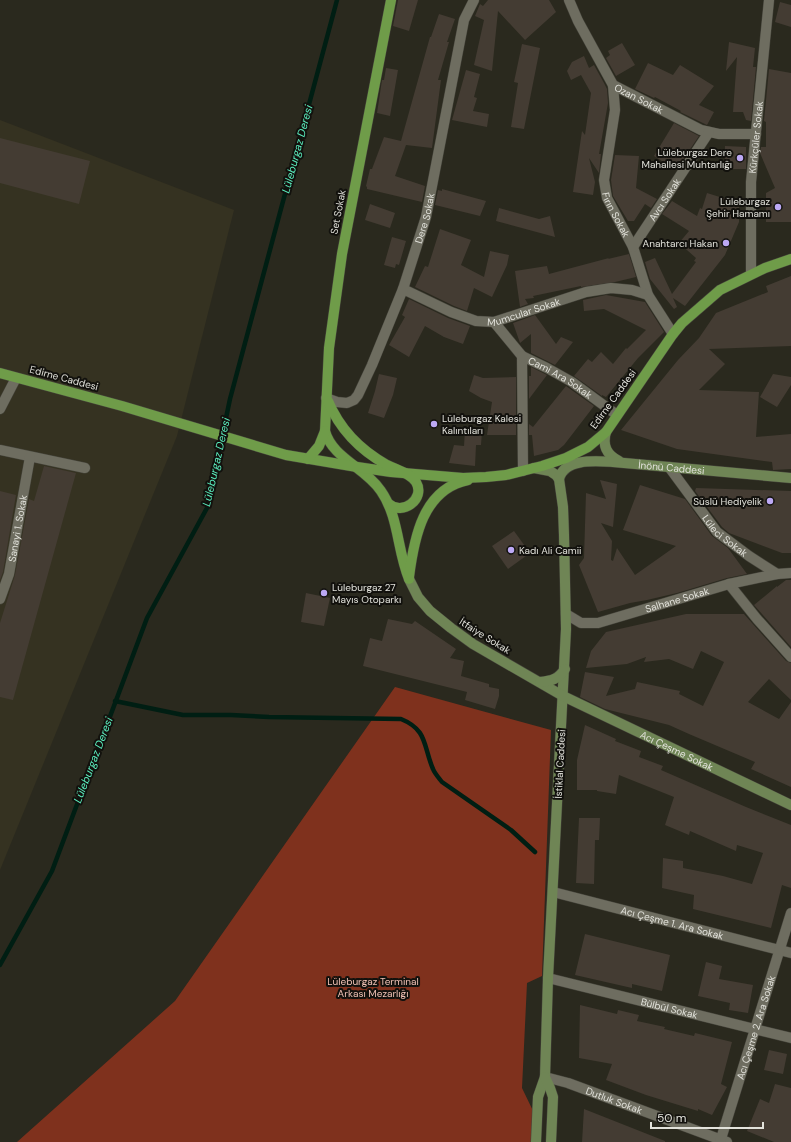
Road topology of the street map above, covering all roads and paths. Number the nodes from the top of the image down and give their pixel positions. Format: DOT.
graph roads {
  1 [pos="391,0"];
  2 [pos="474,0"];
  3 [pos="569,0"];
  4 [pos="769,0"];
  5 [pos="613,85"];
  6 [pos="709,132"];
  7 [pos="756,134"];
  8 [pos="633,247"];
  9 [pos="791,259"];
  10 [pos="751,274"];
  11 [pos="403,289"];
  12 [pos="648,294"];
  13 [pos="494,322"];
  14 [pos="673,334"];
  15 [pos="522,356"];
  16 [pos="0,373"];
  17 [pos="16,378"];
  18 [pos="326,398"];
  19 [pos="0,409"];
  20 [pos="617,415"];
  21 [pos="325,431"];
  22 [pos="606,432"];
  23 [pos="0,450"];
  24 [pos="30,457"];
  25 [pos="304,459"];
  26 [pos="623,463"];
  27 [pos="357,467"];
  28 [pos="669,467"];
  29 [pos="85,468"];
  30 [pos="534,468"];
  31 [pos="523,471"];
  32 [pos="404,473"];
  33 [pos="486,477"];
  34 [pos="791,478"];
  35 [pos="559,480"];
  36 [pos="389,504"];
  37 [pos="791,573"];
  38 [pos="777,574"];
  39 [pos="409,579"];
  40 [pos="729,584"];
  41 [pos="0,599"];
  42 [pos="566,614"];
  43 [pos="791,657"];
  44 [pos="565,669"];
  45 [pos="540,682"];
  46 [pos="564,696"];
  47 [pos="791,805"];
  48 [pos="553,892"];
  49 [pos="791,913"];
  50 [pos="780,950"];
  51 [pos="791,953"];
  52 [pos="548,978"];
  53 [pos="755,1028"];
  54 [pos="791,1038"];
  55 [pos="545,1077"];
  56 [pos="722,1141"];
  57 [pos="536,1142"];
  58 [pos="551,1142"];
  1 -- 18 [label="main road, Set Sokak"];
  2 -- 11 [label="street, Dere Sokak"];
  3 -- 5 [label="street, Ozan Sokak"];
  4 -- 7 [label="street, Kürkçüler Sokak"];
  5 -- 6 [label="street, Ozan Sokak"];
  5 -- 8 [label="street, Fırın Sokak"];
  6 -- 7 [label="street, Ozan Sokak"];
  6 -- 8 [label="street, Avcı Sokak"];
  7 -- 10 [label="street, Kürkçüler Sokak"];
  8 -- 12 [label="street, Fırın Sokak"];
  9 -- 10 [label="main road, Edirne Caddesi"];
  10 -- 14 [label="main road, Edirne Caddesi"];
  11 -- 13 [label="street, Mumcular Sokak"];
  11 -- 18 [label="street, Dere Sokak"];
  12 -- 13 [label="street, Mumcular Sokak"];
  12 -- 14 [label="street, Fırın Sokak"];
  13 -- 15 [label="street"];
  14 -- 20 [label="main road, Edirne Caddesi"];
  15 -- 20 [label="street, Cami Ara Sokak"];
  15 -- 31 [label="street"];
  16 -- 17 [label="main road, Edirne Caddesi"];
  17 -- 19 [label="street"];
  17 -- 25 [label="main road, Edirne Caddesi"];
  18 -- 21 [label="main road, Set Sokak"];
  18 -- 32 [label="main road"];
  20 -- 22 [label="main road, Edirne Caddesi"];
  21 -- 25 [label="main road, Set Sokak"];
  21 -- 27 [label="main road"];
  22 -- 26 [label="main road"];
  22 -- 30 [label="main road, Edirne Caddesi"];
  23 -- 24 [label="street"];
  24 -- 29 [label="street"];
  24 -- 41 [label="street, Sanayi 1. Sokak"];
  25 -- 27 [label="main road, Edirne Caddesi"];
  26 -- 28 [label="main road, İnönü Caddesi"];
  26 -- 35 [label="main road, İnönü Caddesi"];
  27 -- 32 [label="main road, Edirne Caddesi"];
  27 -- 36 [label="main road, İtfaiye Sokak"];
  28 -- 34 [label="main road, İnönü Caddesi"];
  28 -- 38 [label="street, Lüleci Sokak"];
  30 -- 31 [label="main road, Edirne Caddesi"];
  30 -- 35 [label="main road"];
  31 -- 33 [label="main road, Edirne Caddesi"];
  32 -- 33 [label="main road, Edirne Caddesi"];
  32 -- 36 [label="main road"];
  33 -- 39 [label="main road"];
  35 -- 42 [label="main road, İstiklal Caddesi"];
  36 -- 39 [label="main road, İtfaiye Sokak"];
  37 -- 38 [label="street, Salhane Sokak"];
  38 -- 40 [label="street, Salhane Sokak"];
  39 -- 45 [label="main road, İtfaiye Sokak"];
  40 -- 42 [label="street, Salhane Sokak"];
  40 -- 43 [label="street"];
  42 -- 44 [label="main road, İstiklal Caddesi"];
  44 -- 45 [label="main road"];
  44 -- 46 [label="main road, İstiklal Caddesi"];
  45 -- 46 [label="main road, İtfaiye Sokak"];
  46 -- 47 [label="main road, Acı Çeşme Sokak"];
  46 -- 48 [label="main road, İstiklal Caddesi"];
  48 -- 50 [label="street, Acı Çeşme 1. Ara Sokak"];
  48 -- 52 [label="main road, İstiklal Caddesi"];
  49 -- 50 [label="street, Acı Çeşme 2. Ara Sokak"];
  50 -- 51 [label="street, Acı Çeşme 1. Ara Sokak"];
  50 -- 53 [label="street, Acı Çeşme 2. Ara Sokak"];
  52 -- 53 [label="street, Bülbül Sokak"];
  52 -- 55 [label="main road, İstiklal Caddesi"];
  53 -- 54 [label="street, Bülbül Sokak"];
  53 -- 56 [label="street, Acı Çeşme 2. Ara Sokak"];
  55 -- 56 [label="street, Dutluk Sokak"];
  55 -- 57 [label="main road, İstiklal Caddesi"];
  55 -- 58 [label="main road, İstiklal Caddesi"];
}
